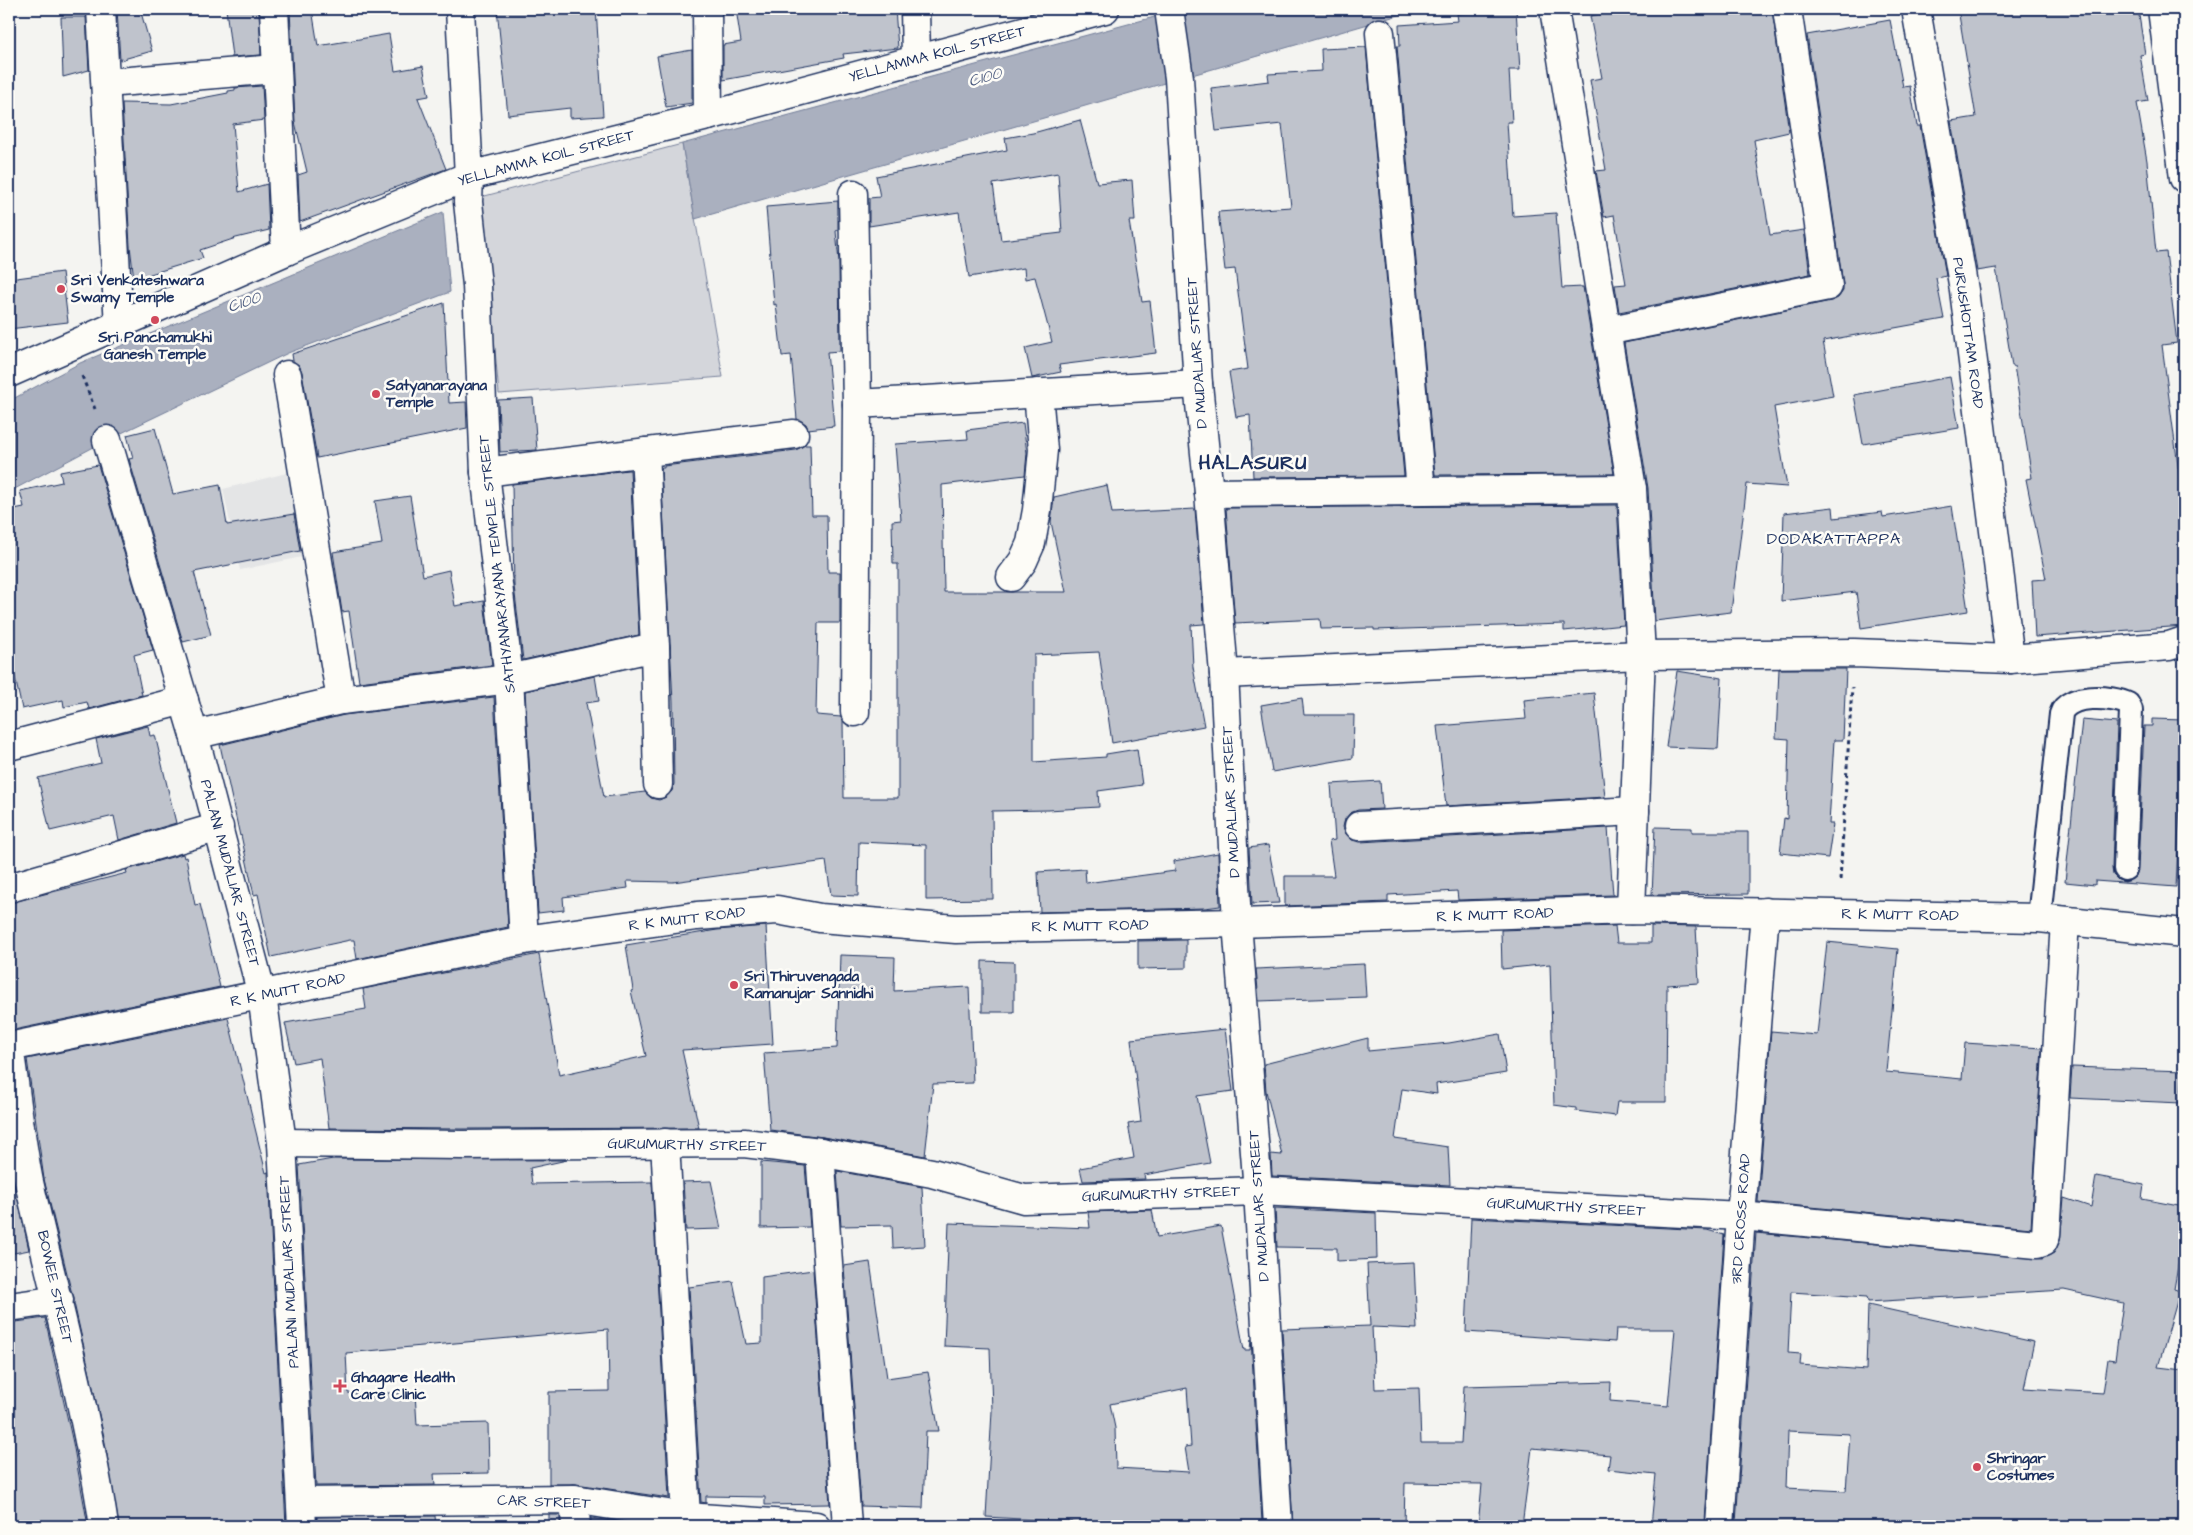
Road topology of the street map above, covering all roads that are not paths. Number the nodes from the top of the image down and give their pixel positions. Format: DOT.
graph roads {
  1 [pos="101,9"];
  2 [pos="274,9"];
  3 [pos="460,9"];
  4 [pos="707,9"];
  5 [pos="915,9"];
  6 [pos="1105,9"];
  7 [pos="1554,9"];
  8 [pos="1787,9"];
  9 [pos="1916,9"];
  10 [pos="2162,9"];
  11 [pos="1170,11"];
  12 [pos="1380,33"];
  13 [pos="916,60"];
  14 [pos="276,69"];
  15 [pos="106,83"];
  16 [pos="708,116"];
  17 [pos="2184,178"];
  18 [pos="469,189"];
  19 [pos="853,194"];
  20 [pos="286,251"];
  21 [pos="119,326"];
  22 [pos="1606,331"];
  23 [pos="9,373"];
  24 [pos="286,375"];
  25 [pos="1198,384"];
  26 [pos="1038,393"];
  27 [pos="857,404"];
  28 [pos="794,434"];
  29 [pos="107,440"];
  30 [pos="644,452"];
  31 [pos="485,472"];
  32 [pos="1632,489"];
  33 [pos="1421,492"];
  34 [pos="1209,493"];
  35 [pos="1011,577"];
  36 [pos="2177,644"];
  37 [pos="655,647"];
  38 [pos="1641,655"];
  39 [pos="2010,659"];
  40 [pos="1224,674"];
  41 [pos="509,679"];
  42 [pos="184,700"];
  43 [pos="341,700"];
  44 [pos="855,712"];
  45 [pos="194,735"];
  46 [pos="9,746"];
  47 [pos="658,784"];
  48 [pos="1635,811"];
  49 [pos="1359,826"];
  50 [pos="218,827"];
  51 [pos="2125,869"];
  52 [pos="9,888"];
  53 [pos="1631,910"];
  54 [pos="1765,912"];
  55 [pos="2052,919"];
  56 [pos="1237,923"];
  57 [pos="2184,933"];
  58 [pos="524,940"];
  59 [pos="262,995"];
  60 [pos="9,1047"];
  61 [pos="282,1143"];
  62 [pos="665,1143"];
  63 [pos="820,1152"];
  64 [pos="19,1182"];
  65 [pos="1258,1191"];
  66 [pos="1741,1216"];
  67 [pos="58,1300"];
  68 [pos="9,1307"];
  69 [pos="574,1499"];
  70 [pos="302,1514"];
  71 [pos="686,1517"];
  72 [pos="104,1526"];
  73 [pos="576,1526"];
  74 [pos="816,1526"];
  75 [pos="847,1526"];
  76 [pos="1278,1526"];
  77 [pos="1720,1526"];
  1 -- 15 [label="street"];
  2 -- 14 [label="street"];
  3 -- 18 [label="street, SATHYANARAYANA TEMPLE STREET"];
  4 -- 16 [label="street"];
  5 -- 13 [label="street"];
  6 -- 13 [label="street, YELLAMMA KOIL STREET"];
  7 -- 22 [label="street"];
  8 -- 22 [label="street"];
  9 -- 39 [label="street, PURUSHOTTAM ROAD"];
  10 -- 17 [label="street"];
  11 -- 25 [label="street, D MUDALIAR STREET"];
  12 -- 33 [label="street"];
  13 -- 16 [label="street, YELLAMMA KOIL STREET"];
  14 -- 15 [label="street"];
  14 -- 20 [label="street"];
  15 -- 21 [label="street"];
  16 -- 18 [label="street, YELLAMMA KOIL STREET"];
  18 -- 20 [label="street, YELLAMMA KOIL STREET"];
  18 -- 31 [label="street, SATHYANARAYANA TEMPLE STREET"];
  19 -- 27 [label="street"];
  20 -- 21 [label="street, YELLAMMA KOIL STREET"];
  21 -- 23 [label="street, YELLAMMA KOIL STREET"];
  22 -- 32 [label="street"];
  24 -- 43 [label="street"];
  25 -- 26 [label="street"];
  25 -- 34 [label="street, D MUDALIAR STREET"];
  26 -- 27 [label="street"];
  26 -- 35 [label="street"];
  27 -- 44 [label="street"];
  28 -- 30 [label="street"];
  29 -- 42 [label="street, PALANI MUDALIAR STREET"];
  30 -- 31 [label="street"];
  30 -- 37 [label="street"];
  31 -- 41 [label="street, SATHYANARAYANA TEMPLE STREET"];
  32 -- 33 [label="street"];
  32 -- 38 [label="street"];
  33 -- 34 [label="street"];
  34 -- 40 [label="street, D MUDALIAR STREET"];
  36 -- 39 [label="street"];
  37 -- 41 [label="street"];
  37 -- 47 [label="street"];
  38 -- 39 [label="street"];
  38 -- 40 [label="street"];
  38 -- 48 [label="street"];
  40 -- 56 [label="street, D MUDALIAR STREET"];
  41 -- 43 [label="street"];
  41 -- 58 [label="street, SATHYANARAYANA TEMPLE STREET"];
  42 -- 45 [label="street, PALANI MUDALIAR STREET"];
  42 -- 46 [label="street"];
  43 -- 45 [label="street"];
  45 -- 50 [label="street, PALANI MUDALIAR STREET"];
  48 -- 49 [label="street"];
  48 -- 53 [label="street"];
  50 -- 52 [label="street"];
  50 -- 59 [label="street, PALANI MUDALIAR STREET"];
  51 -- 55 [label="lane"];
  53 -- 54 [label="street, R K MUTT ROAD"];
  53 -- 56 [label="street, R K MUTT ROAD"];
  54 -- 55 [label="street, R K MUTT ROAD"];
  54 -- 66 [label="street, 3RD CROSS ROAD"];
  55 -- 57 [label="street, R K MUTT ROAD"];
  55 -- 66 [label="street, GURUMURTHY STREET"];
  56 -- 58 [label="street, R K MUTT ROAD"];
  56 -- 65 [label="street, D MUDALIAR STREET"];
  58 -- 59 [label="street, R K MUTT ROAD"];
  59 -- 60 [label="street, R K MUTT ROAD"];
  59 -- 61 [label="street, PALANI MUDALIAR STREET"];
  60 -- 64 [label="street, BOWEE STREET"];
  61 -- 62 [label="street, GURUMURTHY STREET"];
  61 -- 70 [label="street, PALANI MUDALIAR STREET"];
  62 -- 63 [label="street, GURUMURTHY STREET"];
  62 -- 71 [label="street"];
  63 -- 65 [label="street, GURUMURTHY STREET"];
  63 -- 75 [label="street"];
  64 -- 67 [label="street, BOWEE STREET"];
  65 -- 66 [label="street, GURUMURTHY STREET"];
  65 -- 76 [label="street, D MUDALIAR STREET"];
  66 -- 77 [label="street, 3RD CROSS ROAD"];
  67 -- 68 [label="street"];
  67 -- 72 [label="street, BOWEE STREET"];
  69 -- 70 [label="street, CAR STREET"];
  69 -- 71 [label="street, CAR STREET"];
  69 -- 73 [label="street"];
  71 -- 74 [label="street, CAR STREET"];
}
